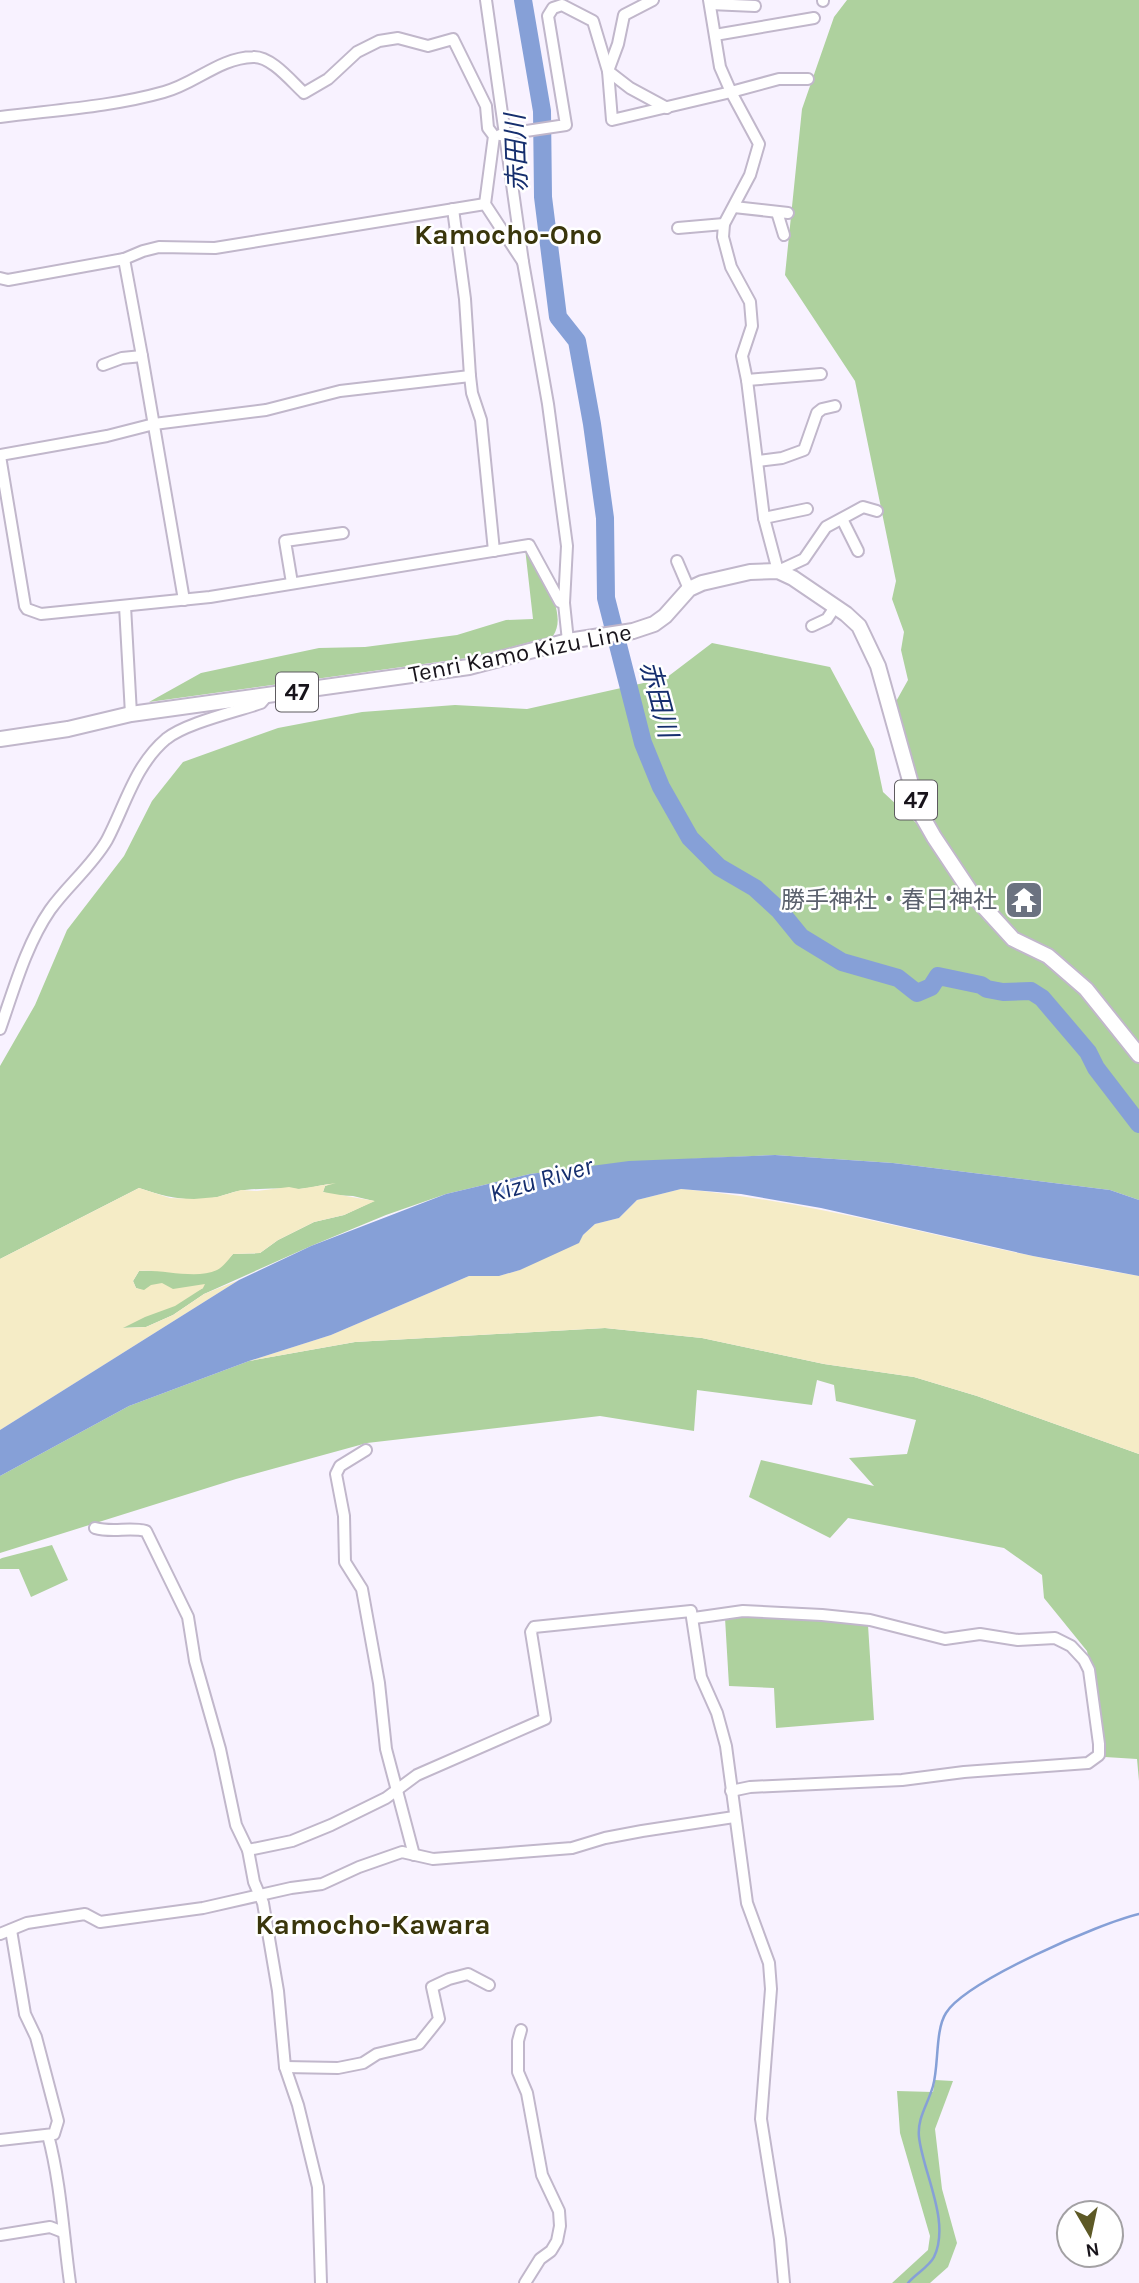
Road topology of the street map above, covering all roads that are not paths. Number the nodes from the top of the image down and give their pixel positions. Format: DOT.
graph roads {
  1 [pos="486,0"];
  2 [pos="653,0"];
  3 [pos="709,2"];
  4 [pos="755,6"];
  5 [pos="814,18"];
  6 [pos="715,35"];
  7 [pos="608,71"];
  8 [pos="808,79"];
  9 [pos="731,92"];
  10 [pos="667,108"];
  11 [pos="0,117"];
  12 [pos="500,135"];
  13 [pos="485,204"];
  14 [pos="734,207"];
  15 [pos="453,209"];
  16 [pos="724,224"];
  17 [pos="678,228"];
  18 [pos="785,235"];
  19 [pos="124,259"];
  20 [pos="523,262"];
  21 [pos="0,278"];
  22 [pos="142,356"];
  23 [pos="103,365"];
  24 [pos="821,374"];
  25 [pos="470,376"];
  26 [pos="747,380"];
  27 [pos="835,406"];
  28 [pos="154,424"];
  29 [pos="0,456"];
  30 [pos="758,461"];
  31 [pos="807,509"];
  32 [pos="877,511"];
  33 [pos="764,518"];
  34 [pos="842,519"];
  35 [pos="343,533"];
  36 [pos="494,551"];
  37 [pos="858,551"];
  38 [pos="677,561"];
  39 [pos="778,571"];
  40 [pos="292,583"];
  41 [pos="689,589"];
  42 [pos="184,600"];
  43 [pos="564,603"];
  44 [pos="125,606"];
  45 [pos="835,607"];
  46 [pos="812,626"];
  47 [pos="568,641"];
  48 [pos="267,696"];
  49 [pos="131,714"];
  50 [pos="0,739"];
  51 [pos="0,1029"];
  52 [pos="1139,1055"];
  53 [pos="366,1450"];
  54 [pos="96,1528"];
  55 [pos="694,1618"];
  56 [pos="396,1791"];
  57 [pos="731,1791"];
  58 [pos="734,1818"];
  59 [pos="248,1850"];
  60 [pos="414,1855"];
  61 [pos="260,1896"];
  62 [pos="6,1932"];
  63 [pos="489,1985"];
  64 [pos="521,2031"];
  65 [pos="285,2067"];
  66 [pos="48,2135"];
  67 [pos="0,2140"];
  68 [pos="63,2232"];
  69 [pos="0,2235"];
  70 [pos="71,2283"];
  71 [pos="321,2283"];
  72 [pos="525,2283"];
  73 [pos="784,2283"];
  1 -- 12 [label="street"];
  2 -- 7 [label="street"];
  3 -- 4 [label="street"];
  3 -- 6 [label="street"];
  5 -- 6 [label="street"];
  6 -- 9 [label="street"];
  7 -- 10 [label="street"];
  7 -- 10 [label="street"];
  7 -- 12 [label="street"];
  8 -- 9 [label="street"];
  9 -- 10 [label="street"];
  9 -- 14 [label="street"];
  11 -- 12 [label="street"];
  12 -- 13 [label="street"];
  12 -- 20 [label="street"];
  13 -- 15 [label="street"];
  13 -- 20 [label="street"];
  14 -- 16 [label="street"];
  14 -- 18 [label="street"];
  15 -- 19 [label="street"];
  15 -- 25 [label="street"];
  16 -- 17 [label="street"];
  16 -- 26 [label="street"];
  19 -- 21 [label="street"];
  19 -- 22 [label="street"];
  20 -- 43 [label="street"];
  22 -- 23 [label="street"];
  22 -- 28 [label="street"];
  24 -- 26 [label="street"];
  25 -- 28 [label="street"];
  25 -- 36 [label="street"];
  26 -- 30 [label="street"];
  27 -- 30 [label="street"];
  28 -- 29 [label="street"];
  28 -- 42 [label="street"];
  29 -- 44 [label="street"];
  30 -- 33 [label="street"];
  31 -- 33 [label="street"];
  32 -- 34 [label="street"];
  33 -- 39 [label="street"];
  34 -- 37 [label="street"];
  34 -- 39 [label="street"];
  35 -- 40 [label="street"];
  36 -- 40 [label="street"];
  36 -- 43 [label="street"];
  38 -- 41 [label="street"];
  39 -- 41 [label="main road, Tenri Kamo Kizu Line / 47"];
  39 -- 45 [label="main road, 47"];
  40 -- 42 [label="street"];
  41 -- 47 [label="main road, Tenri Kamo Kizu Line / 47"];
  42 -- 44 [label="street"];
  43 -- 47 [label="street"];
  44 -- 49 [label="street"];
  45 -- 46 [label="street"];
  45 -- 52 [label="main road, 47"];
  47 -- 48 [label="main road, Tenri Kamo Kizu Line / 47"];
  48 -- 49 [label="main road, Tenri Kamo Kizu Line / 47"];
  48 -- 51 [label="street"];
  49 -- 50 [label="main road, Tenri Kamo Kizu Line / 47"];
  53 -- 56 [label="street"];
  54 -- 59 [label="street"];
  55 -- 56 [label="street"];
  55 -- 57 [label="street"];
  55 -- 57 [label="street"];
  56 -- 59 [label="street"];
  56 -- 60 [label="street"];
  57 -- 58 [label="street"];
  58 -- 60 [label="street"];
  58 -- 73 [label="street"];
  59 -- 61 [label="street"];
  60 -- 61 [label="street"];
  61 -- 62 [label="street"];
  61 -- 65 [label="street"];
  62 -- 66 [label="street"];
  63 -- 65 [label="street"];
  64 -- 72 [label="street"];
  65 -- 71 [label="street"];
  66 -- 67 [label="street"];
  66 -- 68 [label="street"];
  68 -- 69 [label="street"];
  68 -- 70 [label="street"];
}
